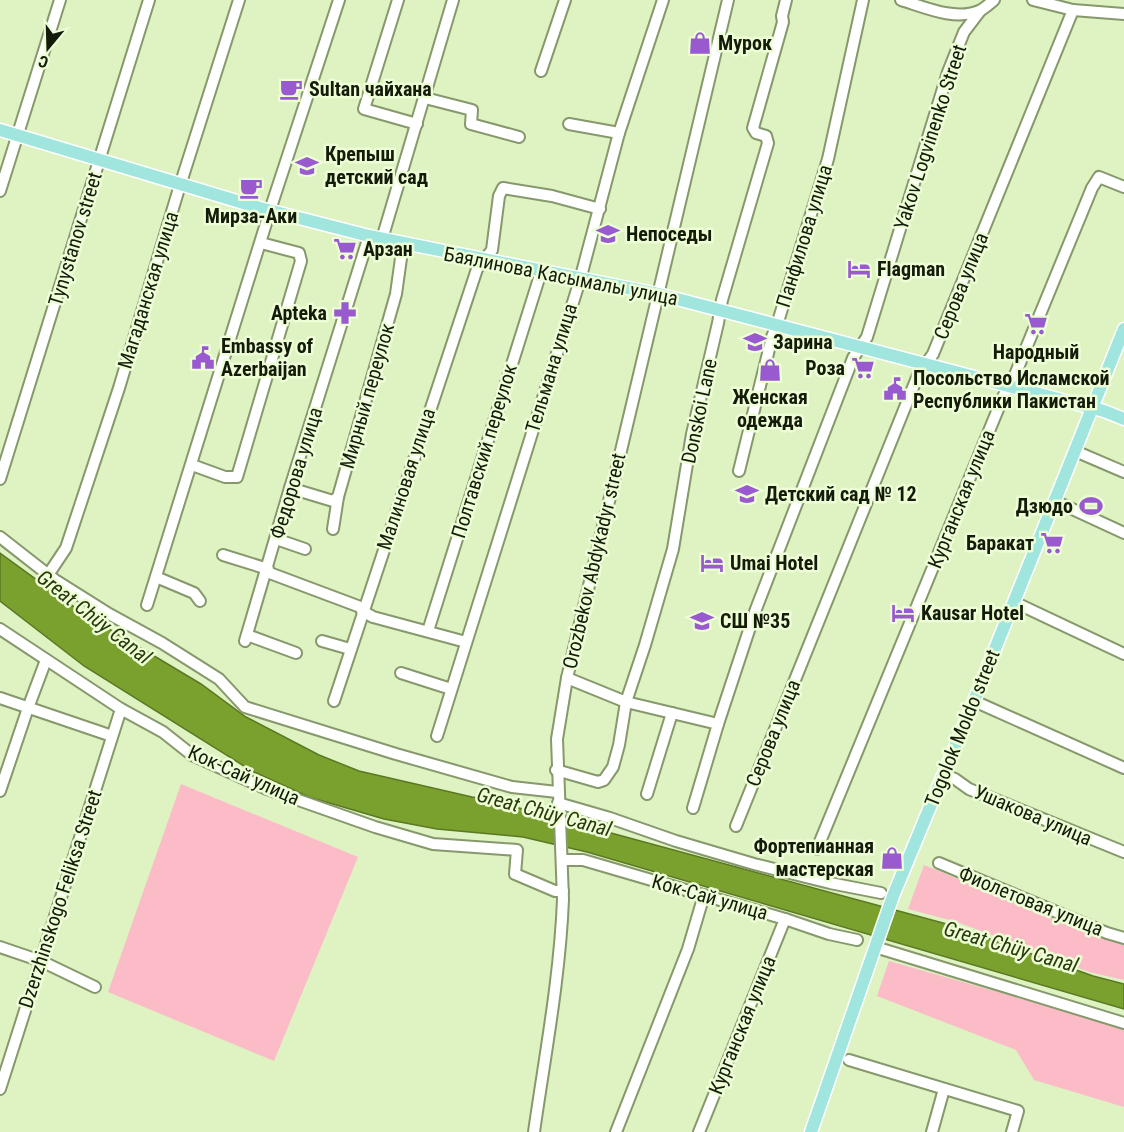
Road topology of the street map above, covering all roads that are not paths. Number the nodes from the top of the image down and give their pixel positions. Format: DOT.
graph roads {
  1 [pos="60,0"];
  2 [pos="149,0"];
  3 [pos="239,0"];
  4 [pos="339,0"];
  5 [pos="398,0"];
  6 [pos="453,0"];
  7 [pos="565,0"];
  8 [pos="663,0"];
  9 [pos="728,0"];
  10 [pos="786,0"];
  11 [pos="863,0"];
  12 [pos="901,0"];
  13 [pos="994,0"];
  14 [pos="1032,0"];
  15 [pos="1073,10"];
  16 [pos="980,11"];
  17 [pos="1124,14"];
  18 [pos="541,71"];
  19 [pos="425,98"];
  20 [pos="417,124"];
  21 [pos="569,124"];
  22 [pos="0,130"];
  23 [pos="619,133"];
  24 [pos="18,135"];
  25 [pos="519,137"];
  26 [pos="99,160"];
  27 [pos="180,184"];
  28 [pos="1124,187"];
  29 [pos="0,191"];
  30 [pos="600,209"];
  31 [pos="270,211"];
  32 [pos="369,236"];
  33 [pos="382,239"];
  34 [pos="261,243"];
  35 [pos="403,244"];
  36 [pos="484,260"];
  37 [pos="541,272"];
  38 [pos="580,280"];
  39 [pos="658,294"];
  40 [pos="720,310"];
  41 [pos="777,325"];
  42 [pos="1124,329"];
  43 [pos="860,347"];
  44 [pos="926,364"];
  45 [pos="1008,386"];
  46 [pos="1092,408"];
  47 [pos="1124,419"];
  48 [pos="1075,451"];
  49 [pos="192,465"];
  50 [pos="739,471"];
  51 [pos="1124,472"];
  52 [pos="0,479"];
  53 [pos="290,488"];
  54 [pos="338,497"];
  55 [pos="1054,501"];
  56 [pos="333,529"];
  57 [pos="1124,533"];
  58 [pos="0,537"];
  59 [pos="276,539"];
  60 [pos="305,549"];
  61 [pos="223,555"];
  62 [pos="267,570"];
  63 [pos="48,575"];
  64 [pos="156,577"];
  65 [pos="200,601"];
  66 [pos="1014,602"];
  67 [pos="147,605"];
  68 [pos="363,609"];
  69 [pos="0,629"];
  70 [pos="428,631"];
  71 [pos="322,641"];
  72 [pos="466,642"];
  73 [pos="350,649"];
  74 [pos="296,653"];
  75 [pos="1124,654"];
  76 [pos="46,660"];
  77 [pos="401,673"];
  78 [pos="567,678"];
  79 [pos="451,689"];
  80 [pos="0,698"];
  81 [pos="334,701"];
  82 [pos="974,701"];
  83 [pos="626,702"];
  84 [pos="28,708"];
  85 [pos="121,709"];
  86 [pos="672,713"];
  87 [pos="718,724"];
  88 [pos="112,736"];
  89 [pos="437,736"];
  90 [pos="1124,768"];
  91 [pos="556,770"];
  92 [pos="944,774"];
  93 [pos="0,791"];
  94 [pos="647,794"];
  95 [pos="558,801"];
  96 [pos="693,808"];
  97 [pos="736,826"];
  98 [pos="817,849"];
  99 [pos="1124,852"];
  100 [pos="561,857"];
  101 [pos="939,863"];
  102 [pos="563,891"];
  103 [pos="704,895"];
  104 [pos="887,896"];
  105 [pos="785,919"];
  106 [pos="1124,938"];
  107 [pos="857,940"];
  108 [pos="876,945"];
  109 [pos="0,947"];
  110 [pos="40,961"];
  111 [pos="95,987"];
  112 [pos="1124,1023"];
  113 [pos="849,1060"];
  114 [pos="0,1089"];
  115 [pos="944,1089"];
  116 [pos="534,1132"];
  117 [pos="616,1132"];
  118 [pos="699,1132"];
  119 [pos="811,1132"];
  120 [pos="932,1132"];
  121 [pos="1012,1132"];
  1 -- 24 [label="street"];
  2 -- 26 [label="street, Tynystanov street"];
  3 -- 27 [label="street, Магаданская улица"];
  4 -- 31 [label="street"];
  5 -- 20 [label="street"];
  6 -- 19 [label="street"];
  7 -- 18 [label="street"];
  8 -- 23 [label="street, Тельмана улица"];
  9 -- 39 [label="street, Orozbekov Abdykadyr street"];
  10 -- 40 [label="street, Donskoi Lane"];
  11 -- 41 [label="street, Панфилова улица"];
  12 -- 16 [label="street"];
  13 -- 16 [label="street, Yakov Logvinenko Street"];
  14 -- 15 [label="street"];
  15 -- 17 [label="street"];
  15 -- 44 [label="street, Серова улица"];
  16 -- 43 [label="street, Yakov Logvinenko Street"];
  19 -- 20 [label="street"];
  19 -- 25 [label="street"];
  20 -- 33 [label="street"];
  21 -- 23 [label="street"];
  22 -- 24 [label="main road, Баялинова Касымалы улица"];
  23 -- 30 [label="street, Тельмана улица"];
  24 -- 26 [label="main road, Баялинова Касымалы улица"];
  24 -- 29 [label="street"];
  26 -- 27 [label="main road, Баялинова Касымалы улица"];
  26 -- 52 [label="street, Tynystanov street"];
  27 -- 31 [label="main road, Баялинова Касымалы улица"];
  27 -- 63 [label="street, Магаданская улица"];
  28 -- 45 [label="street, Курганская улица"];
  30 -- 36 [label="street, Малиновая улица"];
  30 -- 38 [label="street, Тельмана улица"];
  31 -- 32 [label="main road, Баялинова Касымалы улица"];
  31 -- 34 [label="street"];
  32 -- 33 [label="main road, Баялинова Касымалы улица"];
  32 -- 53 [label="street, Федорова улица"];
  33 -- 35 [label="main road, Баялинова Касымалы улица"];
  34 -- 49 [label="street"];
  34 -- 49 [label="street"];
  35 -- 36 [label="main road, Баялинова Касымалы улица"];
  35 -- 54 [label="street, Мирный переулок"];
  36 -- 37 [label="main road, Баялинова Касымалы улица"];
  36 -- 68 [label="street, Малиновая улица"];
  37 -- 38 [label="main road, Баялинова Касымалы улица"];
  37 -- 70 [label="street, Полтавский переулок"];
  38 -- 39 [label="main road, Баялинова Касымалы улица"];
  38 -- 72 [label="street, Тельмана улица"];
  39 -- 40 [label="main road, Баялинова Касымалы улица"];
  39 -- 78 [label="street, Orozbekov Abdykadyr street"];
  40 -- 41 [label="main road, Баялинова Касымалы улица"];
  40 -- 83 [label="street, Donskoi Lane"];
  41 -- 43 [label="main road, Баялинова Касымалы улица"];
  41 -- 50 [label="street, Панфилова улица"];
  42 -- 46 [label="main road, Togolok Moldo street"];
  43 -- 44 [label="main road, Баялинова Касымалы улица"];
  43 -- 87 [label="street, Yakov Logvinenko Street"];
  44 -- 45 [label="main road, Баялинова Касымалы улица"];
  44 -- 97 [label="street, Серова улица"];
  45 -- 46 [label="main road, Баялинова Касымалы улица"];
  45 -- 98 [label="street, Курганская улица"];
  46 -- 47 [label="main road, Баялинова Касымалы улица"];
  46 -- 48 [label="main road, Togolok Moldo street"];
  48 -- 51 [label="street"];
  48 -- 55 [label="main road, Togolok Moldo street"];
  49 -- 64 [label="street"];
  53 -- 54 [label="street"];
  53 -- 59 [label="street, Федорова улица"];
  54 -- 56 [label="street, Мирный переулок"];
  55 -- 57 [label="street"];
  55 -- 66 [label="main road, Togolok Moldo street"];
  58 -- 63 [label="street"];
  59 -- 60 [label="street"];
  59 -- 62 [label="street, Федорова улица"];
  61 -- 62 [label="street"];
  62 -- 68 [label="street"];
  62 -- 74 [label="street, Федорова улица"];
  63 -- 95 [label="street"];
  64 -- 65 [label="street"];
  64 -- 67 [label="street"];
  66 -- 75 [label="street"];
  66 -- 82 [label="main road, Togolok Moldo street"];
  68 -- 70 [label="street"];
  68 -- 73 [label="street, Малиновая улица"];
  69 -- 76 [label="street, Кок-Сай улица"];
  70 -- 72 [label="street"];
  71 -- 73 [label="street"];
  72 -- 79 [label="street, Тельмана улица"];
  73 -- 81 [label="street, Малиновая улица"];
  76 -- 84 [label="street"];
  76 -- 85 [label="street, Кок-Сай улица"];
  77 -- 79 [label="street"];
  78 -- 83 [label="street"];
  78 -- 91 [label="street, Orozbekov Abdykadyr street"];
  79 -- 89 [label="street, Тельмана улица"];
  80 -- 84 [label="street"];
  82 -- 90 [label="street"];
  82 -- 92 [label="main road, Togolok Moldo street"];
  83 -- 86 [label="street"];
  83 -- 91 [label="street, Donskoi Lane"];
  84 -- 88 [label="street"];
  84 -- 93 [label="street"];
  85 -- 88 [label="street, Dzerzhinskogo Feliksa Street"];
  85 -- 102 [label="street, Кок-Сай улица"];
  86 -- 87 [label="street"];
  86 -- 94 [label="street"];
  87 -- 96 [label="street, Yakov Logvinenko Street"];
  88 -- 110 [label="street, Dzerzhinskogo Feliksa Street"];
  91 -- 95 [label="street, Orozbekov Abdykadyr street"];
  92 -- 99 [label="street, Ушакова улица"];
  92 -- 104 [label="main road, Togolok Moldo street"];
  95 -- 100 [label="street, Orozbekov Abdykadyr street"];
  95 -- 104 [label="street"];
  100 -- 102 [label="street, Orozbekov Abdykadyr street"];
  100 -- 103 [label="street, Кок-Сай улица"];
  101 -- 106 [label="street, Фиолетовая улица"];
  102 -- 116 [label="street, Orozbekov Abdykadyr street"];
  103 -- 105 [label="street, Кок-Сай улица"];
  103 -- 117 [label="street"];
  104 -- 108 [label="main road, Togolok Moldo street"];
  105 -- 107 [label="street, Кок-Сай улица"];
  105 -- 118 [label="street, Курганская улица"];
  108 -- 112 [label="street"];
  108 -- 119 [label="main road, Togolok Moldo street"];
  109 -- 110 [label="street"];
  110 -- 111 [label="street"];
  110 -- 114 [label="street, Dzerzhinskogo Feliksa Street"];
  113 -- 115 [label="street"];
  115 -- 120 [label="street"];
  115 -- 121 [label="street"];
}
